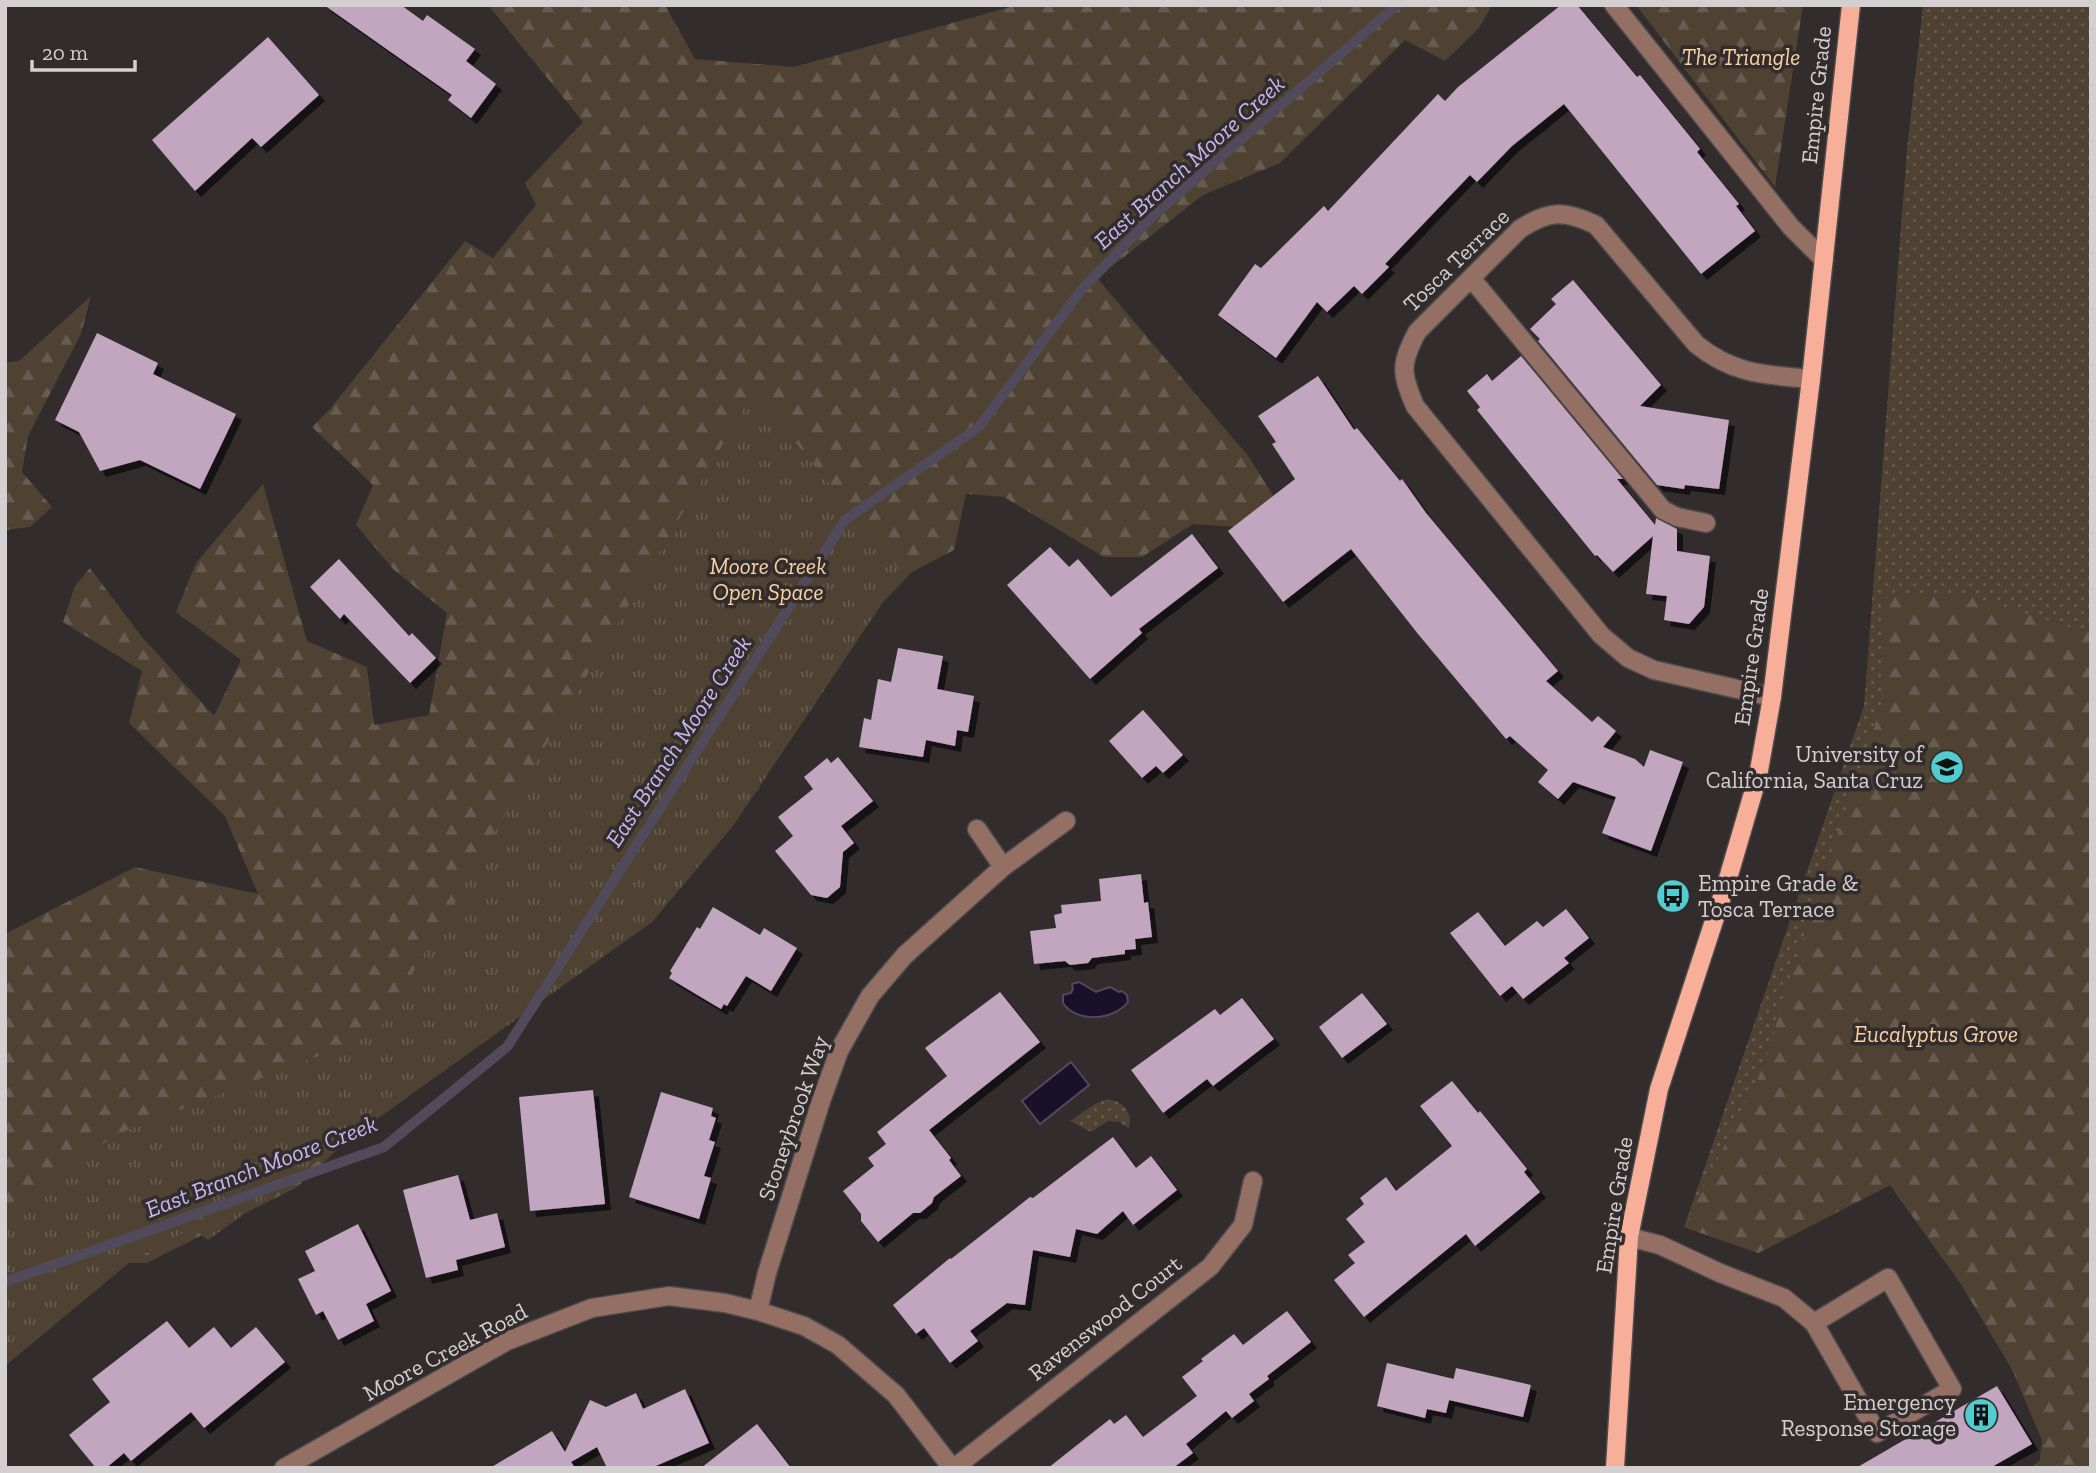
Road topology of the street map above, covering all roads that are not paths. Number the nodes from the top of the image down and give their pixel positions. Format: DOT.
graph roads {
  1 [pos="1614,5"];
  2 [pos="1851,5"];
  3 [pos="1824,260"];
  4 [pos="1471,278"];
  5 [pos="1811,379"];
  6 [pos="1706,523"];
  7 [pos="1772,697"];
  8 [pos="1066,821"];
  9 [pos="976,829"];
  10 [pos="1003,867"];
  11 [pos="1253,1181"];
  12 [pos="1629,1237"];
  13 [pos="758,1311"];
  14 [pos="1814,1323"];
  15 [pos="284,1468"];
  16 [pos="953,1468"];
  17 [pos="1615,1468"];
  1 -- 3 [label="street"];
  2 -- 3 [label="main road, Empire Grade"];
  3 -- 5 [label="main road, Empire Grade"];
  4 -- 5 [label="street, Tosca Terrace"];
  4 -- 6 [label="street"];
  4 -- 7 [label="street, Tosca Terrace"];
  5 -- 7 [label="main road, Empire Grade"];
  7 -- 12 [label="main road, Empire Grade"];
  8 -- 10 [label="street, Stoneybrook Way"];
  9 -- 10 [label="street"];
  10 -- 13 [label="street, Stoneybrook Way"];
  11 -- 16 [label="street, Ravenswood Court"];
  12 -- 14 [label="street"];
  12 -- 17 [label="main road, Empire Grade"];
  13 -- 15 [label="street, Moore Creek Road"];
  13 -- 16 [label="street, Moore Creek Road"];
  14 -- 14 [label="street"];
}
